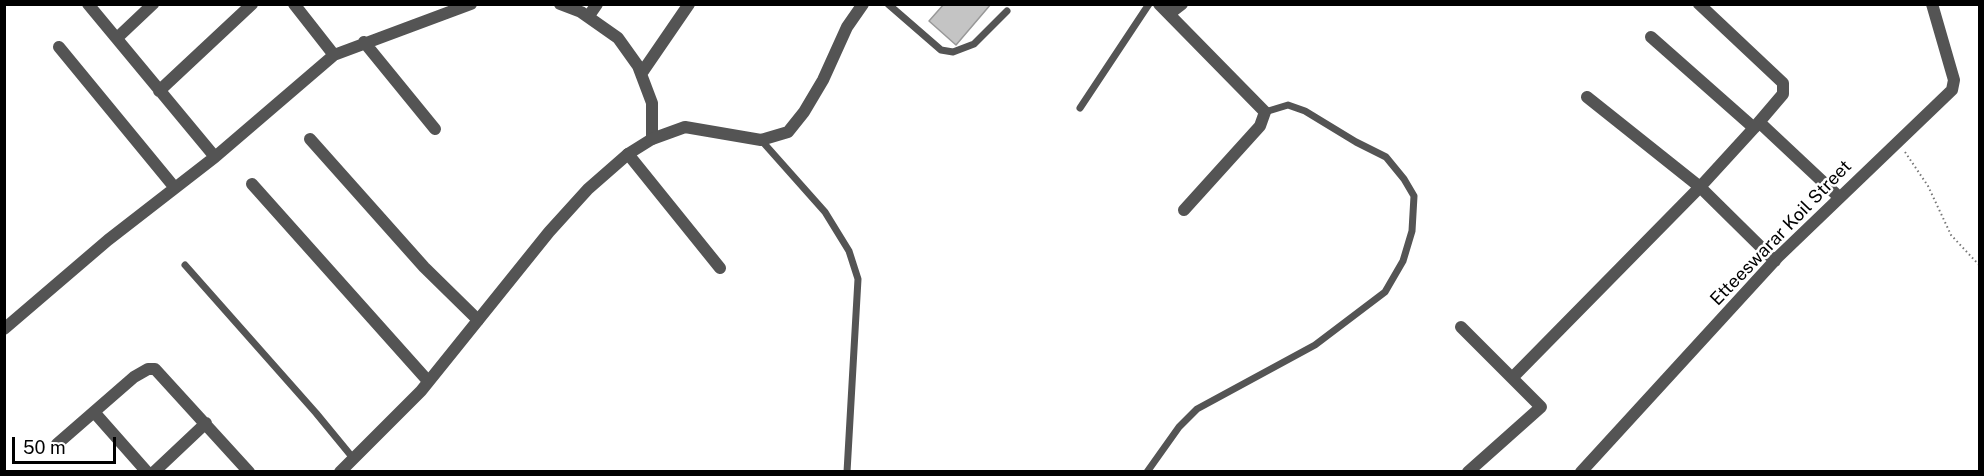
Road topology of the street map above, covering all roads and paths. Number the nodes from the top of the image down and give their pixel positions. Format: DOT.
graph roads {
  1 [pos="88,4"];
  2 [pos="153,4"];
  3 [pos="252,4"];
  4 [pos="294,4"];
  5 [pos="471,4"];
  6 [pos="560,4"];
  7 [pos="597,4"];
  8 [pos="688,4"];
  9 [pos="863,4"];
  10 [pos="888,4"];
  11 [pos="1149,4"];
  12 [pos="1160,4"];
  13 [pos="1182,4"];
  14 [pos="1699,4"];
  15 [pos="1932,4"];
  16 [pos="1007,11"];
  17 [pos="1169,14"];
  18 [pos="588,17"];
  19 [pos="1651,37"];
  20 [pos="117,38"];
  21 [pos="364,42"];
  22 [pos="59,47"];
  23 [pos="334,55"];
  24 [pos="641,74"];
  25 [pos="159,91"];
  26 [pos="1587,98"];
  27 [pos="1080,108"];
  28 [pos="1265,112"];
  29 [pos="1757,125"];
  30 [pos="435,129"];
  31 [pos="310,139"];
  32 [pos="652,139"];
  33 [pos="761,140"];
  34 [pos="1897,140"];
  35 [pos="628,154"];
  36 [pos="215,157"];
  37 [pos="252,184"];
  38 [pos="1700,187"];
  39 [pos="175,188"];
  40 [pos="1839,197"];
  41 [pos="1184,210"];
  42 [pos="1775,261"];
  43 [pos="185,265"];
  44 [pos="1980,266"];
  45 [pos="720,268"];
  46 [pos="478,321"];
  47 [pos="1461,327"];
  48 [pos="4,329"];
  49 [pos="1513,377"];
  50 [pos="428,381"];
  51 [pos="94,411"];
  52 [pos="206,423"];
  53 [pos="57,444"];
  54 [pos="353,458"];
  55 [pos="147,471"];
  56 [pos="154,471"];
  57 [pos="249,471"];
  58 [pos="340,471"];
  59 [pos="847,471"];
  60 [pos="1147,471"];
  61 [pos="1468,471"];
  62 [pos="1581,471"];
  1 -- 20 [label="street"];
  2 -- 20 [label="street"];
  3 -- 25 [label="street"];
  4 -- 23 [label="street"];
  5 -- 21 [label="street"];
  6 -- 18 [label="street"];
  7 -- 18 [label="street"];
  8 -- 24 [label="street"];
  9 -- 33 [label="street"];
  10 -- 16 [label="lane"];
  11 -- 27 [label="lane"];
  12 -- 17 [label="street"];
  13 -- 17 [label="street"];
  14 -- 29 [label="street"];
  15 -- 34 [label="street, Etteeswarar Koil Street"];
  17 -- 28 [label="street"];
  18 -- 24 [label="street"];
  19 -- 29 [label="street"];
  20 -- 25 [label="street"];
  21 -- 23 [label="street"];
  21 -- 30 [label="street"];
  22 -- 39 [label="street"];
  23 -- 36 [label="street"];
  24 -- 32 [label="street"];
  25 -- 36 [label="street"];
  26 -- 38 [label="street"];
  28 -- 41 [label="street"];
  28 -- 60 [label="lane"];
  29 -- 38 [label="street"];
  29 -- 40 [label="street"];
  31 -- 46 [label="street"];
  32 -- 33 [label="street"];
  32 -- 35 [label="street"];
  33 -- 59 [label="lane"];
  34 -- 40 [label="street, Etteeswarar Koil Street"];
  34 -- 44 [label="path"];
  35 -- 45 [label="street"];
  35 -- 46 [label="street"];
  36 -- 39 [label="street"];
  37 -- 50 [label="street"];
  38 -- 42 [label="street"];
  38 -- 49 [label="street"];
  39 -- 48 [label="street"];
  40 -- 42 [label="street, Etteeswarar Koil Street"];
  42 -- 62 [label="street, Etteeswarar Koil Street"];
  43 -- 54 [label="lane"];
  46 -- 50 [label="street"];
  47 -- 49 [label="street"];
  49 -- 61 [label="street"];
  50 -- 54 [label="street"];
  51 -- 52 [label="street"];
  51 -- 53 [label="street"];
  51 -- 55 [label="street"];
  52 -- 56 [label="street"];
  52 -- 57 [label="street"];
  54 -- 58 [label="street"];
}
